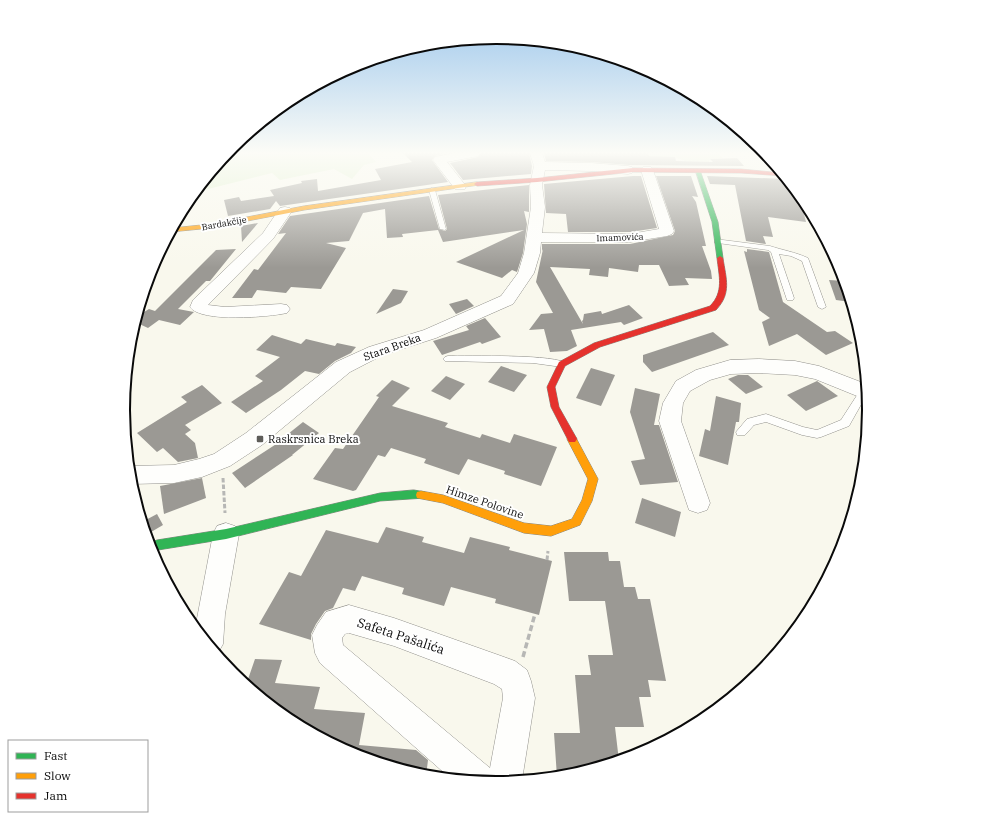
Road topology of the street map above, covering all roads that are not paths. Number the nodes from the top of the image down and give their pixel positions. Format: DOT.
graph roads {
  1 [pos="423,191"];
  2 [pos="432,191"];
  3 [pos="538,191"];
  4 [pos="646,191"];
  5 [pos="704,191"];
  6 [pos="285,211"];
  7 [pos="178,229"];
  8 [pos="442,229"];
  9 [pos="533,237"];
  10 [pos="718,241"];
  11 [pos="774,251"];
  12 [pos="790,298"];
  13 [pos="822,307"];
  14 [pos="281,309"];
  15 [pos="448,360"];
  16 [pos="562,364"];
  17 [pos="861,385"];
  18 [pos="861,395"];
  19 [pos="741,432"];
  20 [pos="136,475"];
  21 [pos="698,503"];
  22 [pos="226,534"];
  23 [pos="156,545"];
  24 [pos="209,636"];
  25 [pos="472,775"];
  26 [pos="506,776"];
  1 -- 6 [label="street, Bardakčije"];
  2 -- 8 [label="lane"];
  3 -- 9 [label="street, Stara Breka"];
  4 -- 9 [label="street, Imamovića"];
  5 -- 10 [label="street"];
  6 -- 7 [label="street, Bardakčije"];
  6 -- 14 [label="street"];
  9 -- 20 [label="street, Stara Breka"];
  10 -- 11 [label="lane"];
  10 -- 16 [label="street"];
  11 -- 12 [label="lane"];
  11 -- 13 [label="lane"];
  15 -- 16 [label="lane"];
  16 -- 22 [label="street, Himze Polovine"];
  17 -- 21 [label="street"];
  18 -- 19 [label="lane"];
  22 -- 23 [label="street, Himze Polovine"];
  22 -- 24 [label="street"];
  25 -- 26 [label="street, Safeta Pašalića"];
}
